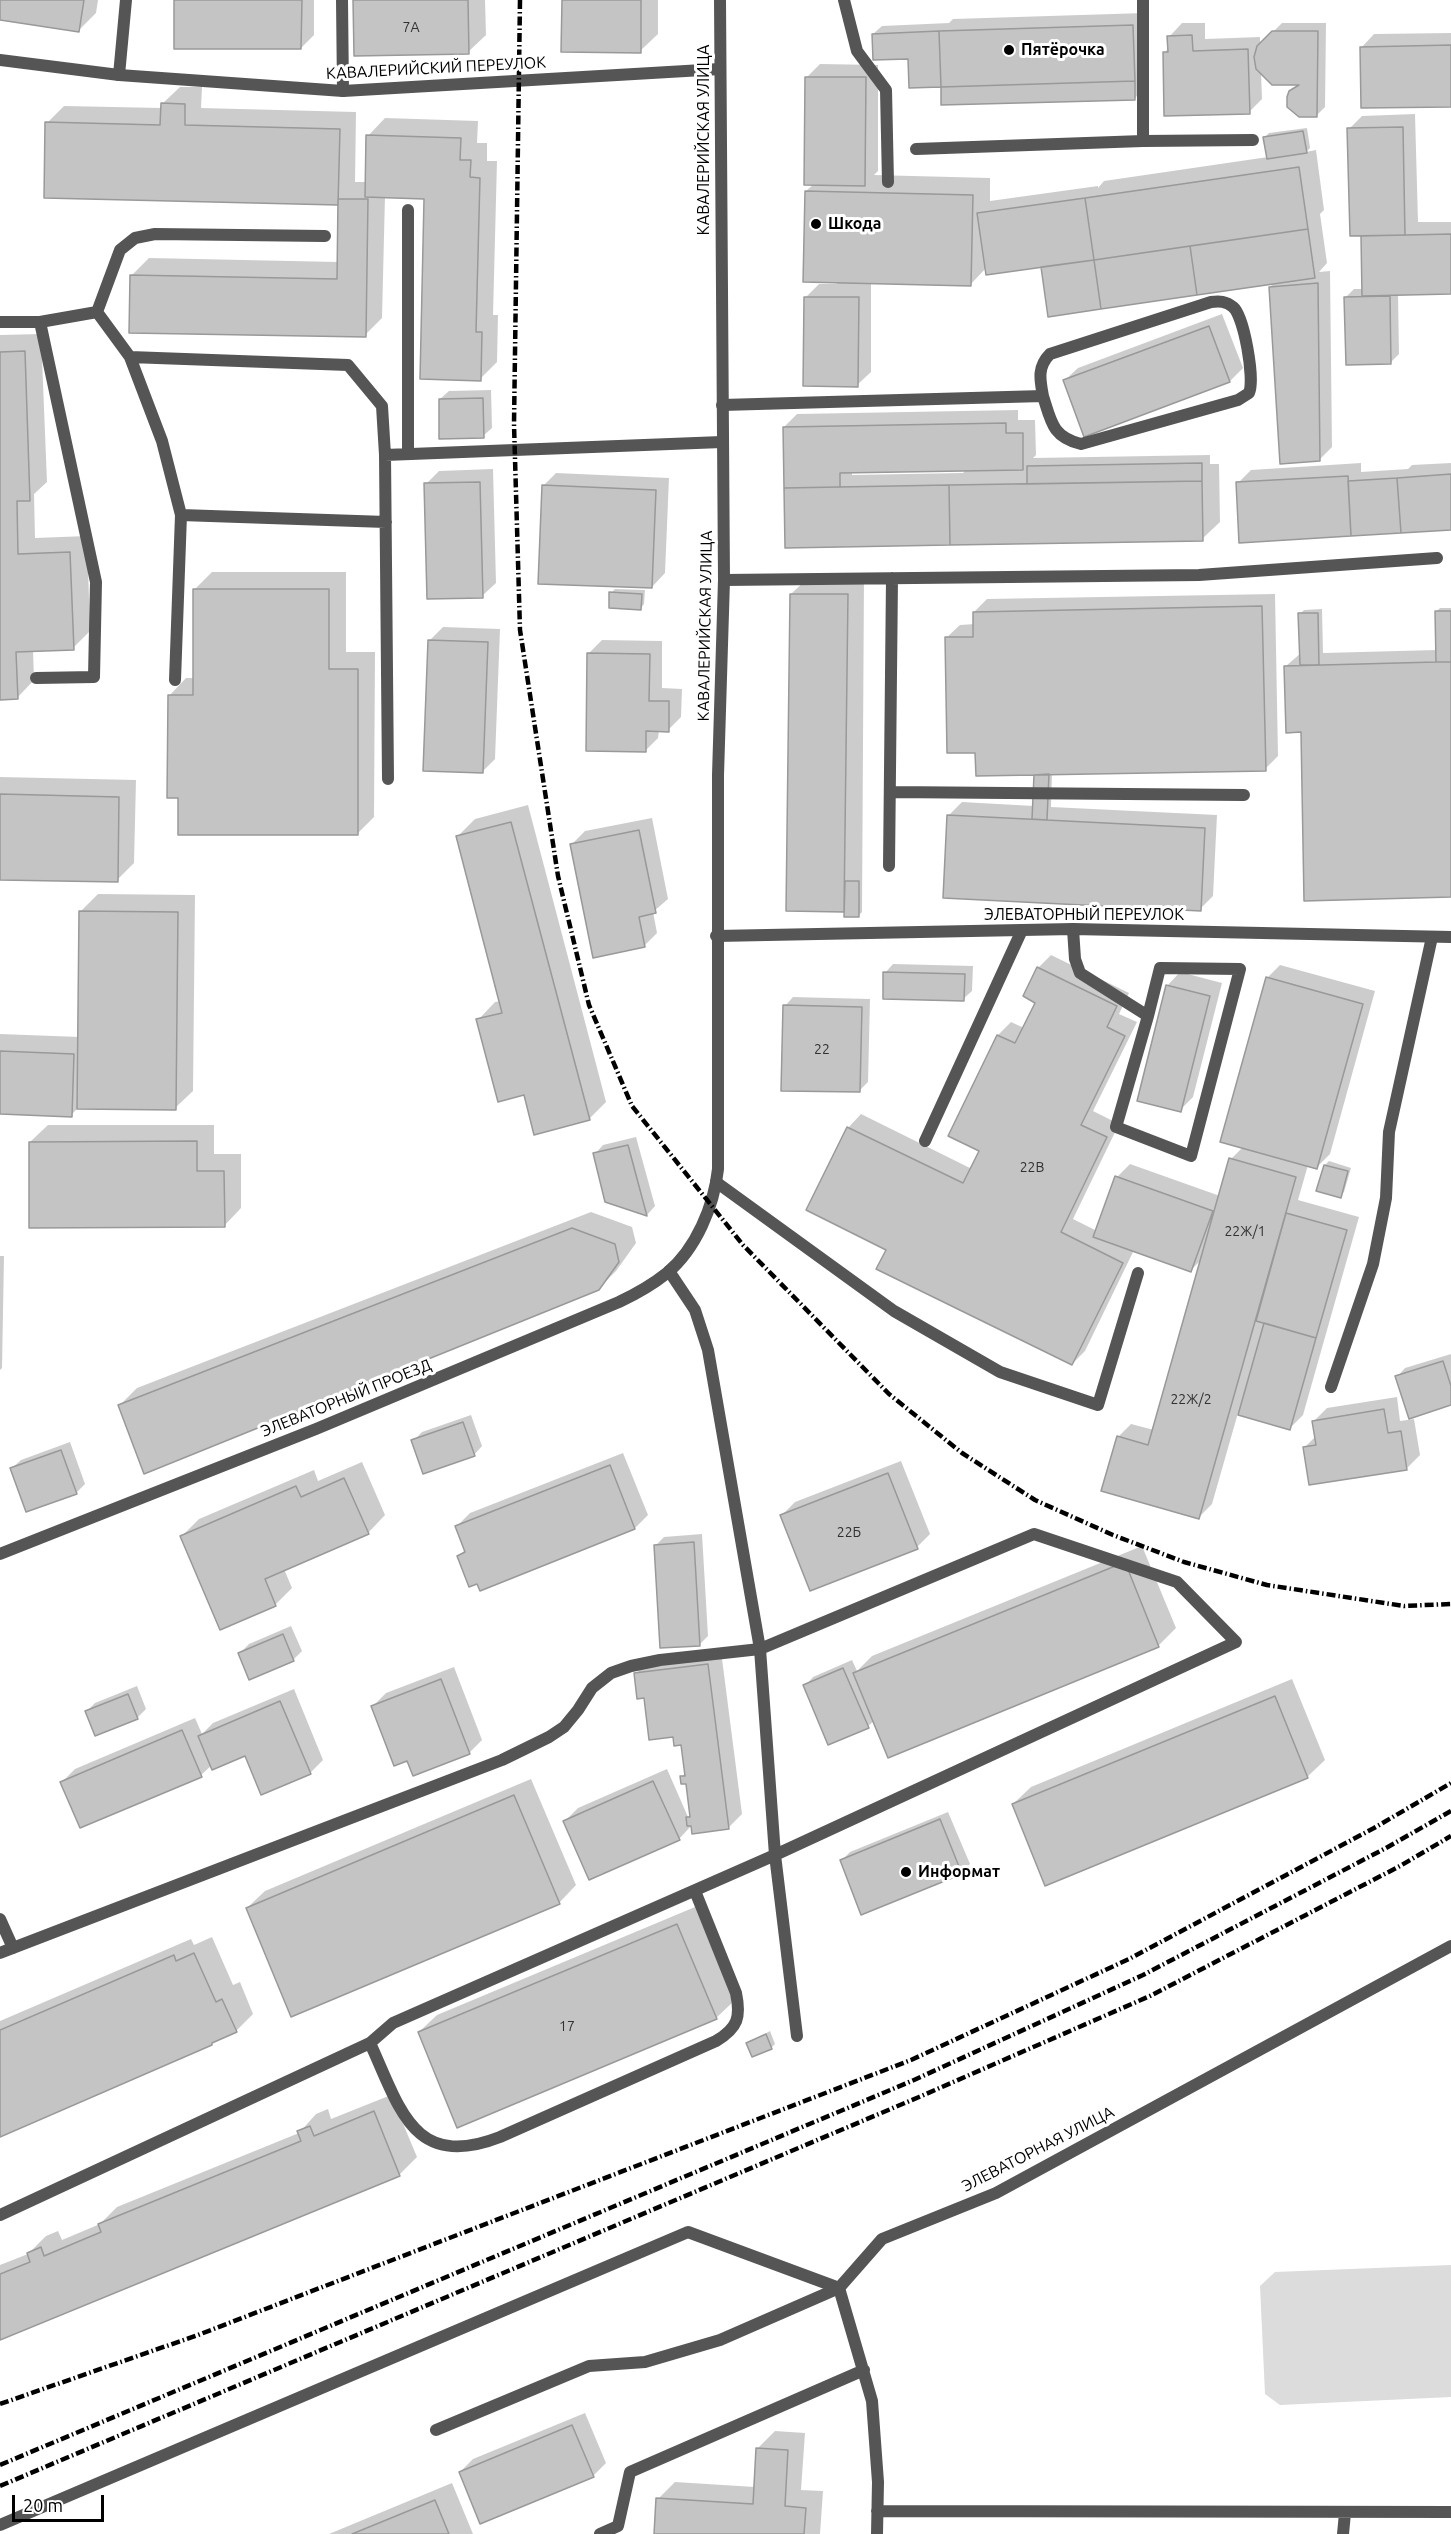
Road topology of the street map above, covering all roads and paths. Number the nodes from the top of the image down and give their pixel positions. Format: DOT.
graph roads {
  1 [pos="126,0"];
  2 [pos="342,0"];
  3 [pos="720,0"];
  4 [pos="844,0"];
  5 [pos="1143,0"];
  6 [pos="0,60"];
  7 [pos="720,69"];
  8 [pos="119,75"];
  9 [pos="343,92"];
  10 [pos="1252,140"];
  11 [pos="1143,141"];
  12 [pos="916,149"];
  13 [pos="888,182"];
  14 [pos="408,210"];
  15 [pos="325,236"];
  16 [pos="97,312"];
  17 [pos="0,322"];
  18 [pos="40,322"];
  19 [pos="130,357"];
  20 [pos="1043,396"];
  21 [pos="722,405"];
  22 [pos="722,442"];
  23 [pos="408,454"];
  24 [pos="385,455"];
  25 [pos="181,515"];
  26 [pos="386,522"];
  27 [pos="1437,558"];
  28 [pos="892,579"];
  29 [pos="724,580"];
  30 [pos="36,678"];
  31 [pos="175,680"];
  32 [pos="388,779"];
  33 [pos="890,792"];
  34 [pos="1244,795"];
  35 [pos="890,866"];
  36 [pos="1073,929"];
  37 [pos="1022,930"];
  38 [pos="716,936"];
  39 [pos="1432,937"];
  40 [pos="1451,937"];
  41 [pos="1148,1016"];
  42 [pos="925,1141"];
  43 [pos="716,1182"];
  44 [pos="689,1246"];
  45 [pos="669,1271"];
  46 [pos="1138,1274"];
  47 [pos="1330,1387"];
  48 [pos="0,1554"];
  49 [pos="760,1649"];
  50 [pos="775,1855"];
  51 [pos="695,1891"];
  52 [pos="0,1919"];
  53 [pos="1451,1946"];
  54 [pos="13,1948"];
  55 [pos="0,1953"];
  56 [pos="797,2036"];
  57 [pos="370,2043"];
  58 [pos="0,2216"];
  59 [pos="839,2289"];
  60 [pos="864,2370"];
  61 [pos="435,2430"];
  62 [pos="878,2511"];
  63 [pos="1451,2512"];
  64 [pos="1345,2513"];
  65 [pos="0,2525"];
  66 [pos="600,2534"];
  67 [pos="877,2534"];
  68 [pos="1343,2534"];
  1 -- 8 [label="street"];
  2 -- 9 [label="street"];
  3 -- 7 [label="street, КАВАЛЕРИЙСКАЯ УЛИЦА"];
  4 -- 13 [label="street"];
  5 -- 11 [label="street"];
  6 -- 8 [label="street, КАВАЛЕРИЙСКИЙ ПЕРЕУЛОК"];
  7 -- 9 [label="street, КАВАЛЕРИЙСКИЙ ПЕРЕУЛОК"];
  7 -- 21 [label="street, КАВАЛЕРИЙСКАЯ УЛИЦА"];
  8 -- 9 [label="street, КАВАЛЕРИЙСКИЙ ПЕРЕУЛОК"];
  10 -- 11 [label="street"];
  11 -- 12 [label="street"];
  14 -- 23 [label="street"];
  15 -- 16 [label="street"];
  16 -- 18 [label="street"];
  16 -- 19 [label="street"];
  17 -- 18 [label="street"];
  18 -- 30 [label="street"];
  19 -- 24 [label="street"];
  19 -- 25 [label="street"];
  20 -- 20 [label="street"];
  20 -- 21 [label="street"];
  21 -- 22 [label="street, КАВАЛЕРИЙСКАЯ УЛИЦА"];
  22 -- 23 [label="street"];
  22 -- 29 [label="street, КАВАЛЕРИЙСКАЯ УЛИЦА"];
  23 -- 24 [label="street"];
  24 -- 26 [label="street"];
  25 -- 26 [label="street"];
  25 -- 31 [label="street"];
  26 -- 32 [label="street"];
  27 -- 28 [label="street"];
  28 -- 29 [label="street"];
  28 -- 33 [label="street"];
  29 -- 38 [label="street, КАВАЛЕРИЙСКАЯ УЛИЦА"];
  33 -- 34 [label="street"];
  33 -- 35 [label="street"];
  36 -- 37 [label="street, ЭЛЕВАТОРНЫЙ ПЕРЕУЛОК"];
  36 -- 39 [label="street, ЭЛЕВАТОРНЫЙ ПЕРЕУЛОК"];
  36 -- 41 [label="street"];
  37 -- 38 [label="street, ЭЛЕВАТОРНЫЙ ПЕРЕУЛОК"];
  37 -- 42 [label="street"];
  38 -- 43 [label="street, КАВАЛЕРИЙСКАЯ УЛИЦА"];
  39 -- 40 [label="street, ЭЛЕВАТОРНЫЙ ПЕРЕУЛОК"];
  39 -- 47 [label="street"];
  41 -- 41 [label="street"];
  43 -- 44 [label="street, КАВАЛЕРИЙСКАЯ УЛИЦА"];
  43 -- 46 [label="street"];
  44 -- 45 [label="street, ЭЛЕВАТОРНЫЙ ПРОЕЗД"];
  45 -- 48 [label="street, ЭЛЕВАТОРНЫЙ ПРОЕЗД"];
  45 -- 49 [label="street"];
  49 -- 50 [label="street"];
  49 -- 50 [label="street"];
  49 -- 54 [label="street"];
  50 -- 51 [label="street"];
  50 -- 56 [label="street"];
  51 -- 57 [label="street"];
  51 -- 57 [label="street"];
  52 -- 54 [label="street"];
  53 -- 59 [label="street, ЭЛЕВАТОРНАЯ УЛИЦА"];
  54 -- 55 [label="street"];
  57 -- 58 [label="street"];
  59 -- 60 [label="street"];
  59 -- 61 [label="street, ЭЛЕВАТОРНАЯ УЛИЦА"];
  59 -- 65 [label="street"];
  60 -- 62 [label="street"];
  60 -- 66 [label="street"];
  62 -- 64 [label="street"];
  62 -- 67 [label="street"];
  63 -- 64 [label="street"];
  64 -- 68 [label="street"];
}
